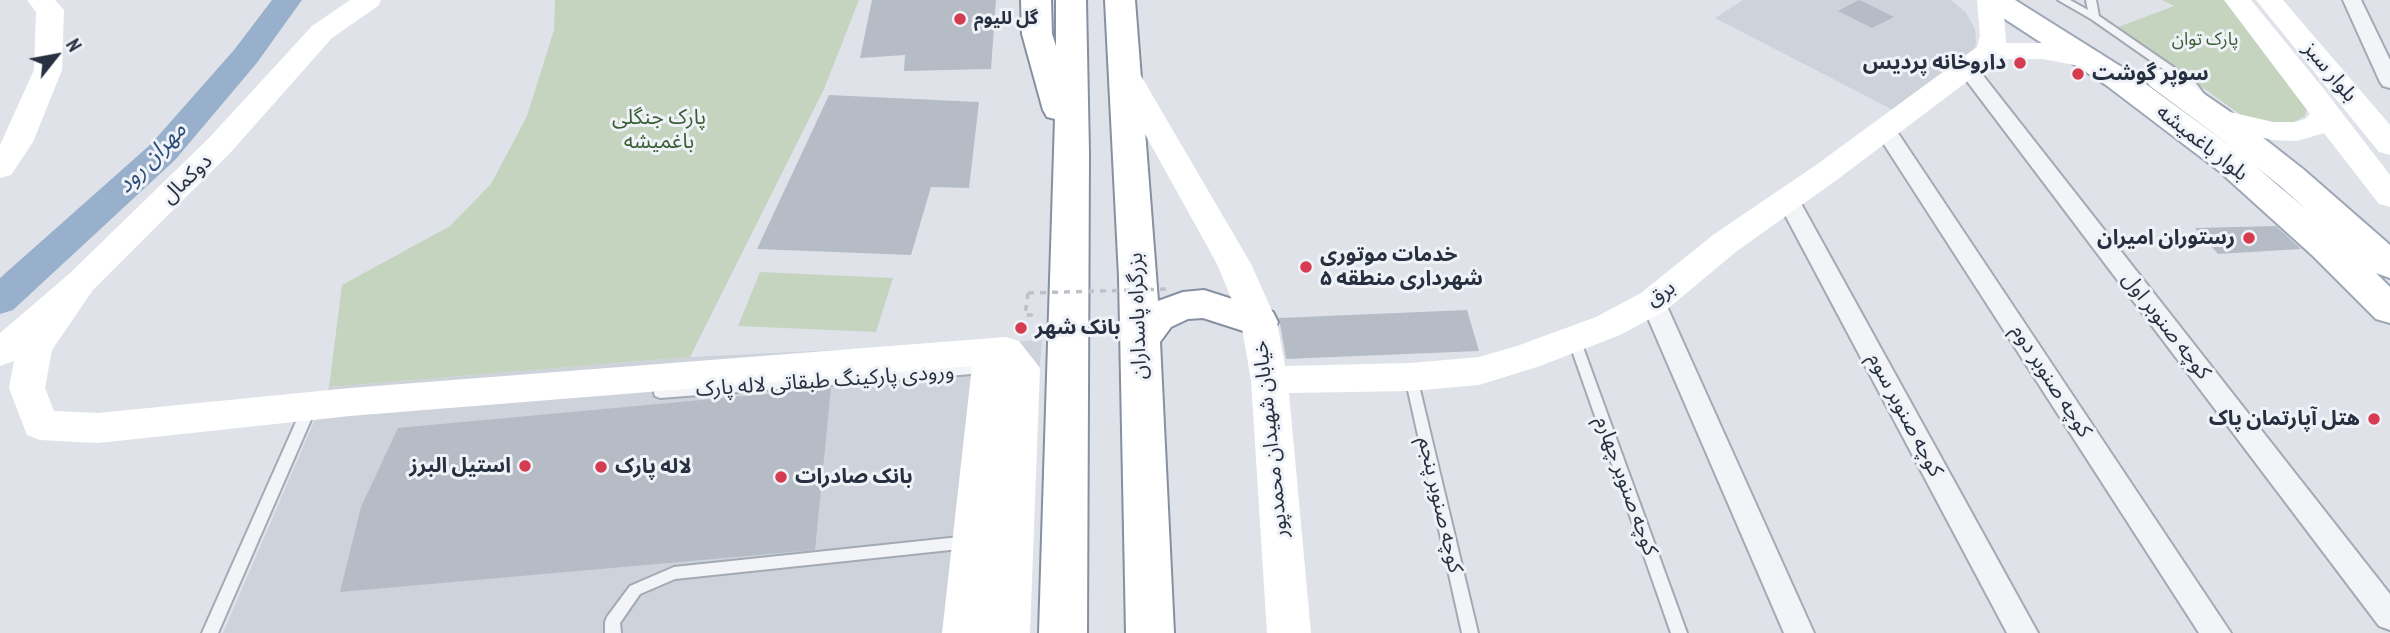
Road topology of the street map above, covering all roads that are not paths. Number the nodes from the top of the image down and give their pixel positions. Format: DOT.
graph roads {
  1 [pos="40,0"];
  2 [pos="368,0"];
  3 [pos="1036,0"];
  4 [pos="1071,0"];
  5 [pos="1120,0"];
  6 [pos="1990,0"];
  7 [pos="1996,0"];
  8 [pos="2037,0"];
  9 [pos="2063,0"];
  10 [pos="2091,0"];
  11 [pos="2237,0"];
  12 [pos="2269,0"];
  13 [pos="2352,0"];
  14 [pos="2094,17"];
  15 [pos="2364,24"];
  16 [pos="2390,29"];
  17 [pos="2090,59"];
  18 [pos="1978,60"];
  19 [pos="1124,69"];
  20 [pos="2390,82"];
  21 [pos="2361,108"];
  22 [pos="2326,115"];
  23 [pos="2217,118"];
  24 [pos="2390,119"];
  25 [pos="1885,129"];
  26 [pos="2390,145"];
  27 [pos="1072,153"];
  28 [pos="0,168"];
  29 [pos="2390,197"];
  30 [pos="1787,198"];
  31 [pos="2390,265"];
  32 [pos="81,282"];
  33 [pos="1653,302"];
  34 [pos="2390,309"];
  35 [pos="1259,322"];
  36 [pos="1574,339"];
  37 [pos="1140,340"];
  38 [pos="0,353"];
  39 [pos="1006,368"];
  40 [pos="1411,377"];
  41 [pos="1269,380"];
  42 [pos="660,393"];
  43 [pos="310,406"];
  44 [pos="971,557"];
  45 [pos="2390,617"];
  46 [pos="210,633"];
  47 [pos="613,633"];
  48 [pos="964,633"];
  49 [pos="993,633"];
  50 [pos="1008,633"];
  51 [pos="1063,633"];
  52 [pos="1150,633"];
  53 [pos="1289,633"];
  54 [pos="1470,633"];
  55 [pos="1679,633"];
  56 [pos="1799,633"];
  57 [pos="2023,633"];
  58 [pos="2216,633"];
  1 -- 28 [label="street"];
  2 -- 32 [label="street, دوکمال"];
  3 -- 27 [label="main road"];
  4 -- 27 [label="main road"];
  5 -- 19 [label="main road, بزرگراه پاسداران"];
  6 -- 18 [label="street"];
  7 -- 17 [label="main road, بلوار باغمیشه"];
  8 -- 23 [label="main road, بلوار باغمیشه"];
  9 -- 14 [label="lane"];
  10 -- 14 [label="lane"];
  11 -- 22 [label="street"];
  12 -- 21 [label="street, بلوار سبز"];
  13 -- 15 [label="street"];
  14 -- 23 [label="lane"];
  15 -- 16 [label="street"];
  15 -- 20 [label="street"];
  17 -- 18 [label="street"];
  17 -- 34 [label="main road, بلوار باغمیشه"];
  18 -- 25 [label="street, برق"];
  18 -- 45 [label="street, کوچه صنوبر اول"];
  19 -- 35 [label="street, خیابان شهیدان محمدپور"];
  19 -- 37 [label="main road, بزرگراه پاسداران"];
  21 -- 24 [label="street"];
  21 -- 26 [label="street, بلوار سبز"];
  22 -- 23 [label="street"];
  22 -- 29 [label="street"];
  23 -- 31 [label="main road, بلوار باغمیشه"];
  25 -- 30 [label="street, برق"];
  25 -- 58 [label="street, کوچه صنوبر دوم"];
  27 -- 51 [label="main road"];
  30 -- 33 [label="street, برق"];
  30 -- 57 [label="street, کوچه صنوبر سوم"];
  32 -- 38 [label="street, دوکمال"];
  32 -- 43 [label="street"];
  33 -- 36 [label="street, برق"];
  33 -- 56 [label="street"];
  35 -- 37 [label="main road"];
  35 -- 41 [label="street, خیابان شهیدان محمدپور"];
  36 -- 40 [label="street, برق"];
  36 -- 55 [label="lane, کوچه صنوبر چهارم"];
  37 -- 52 [label="main road, بزرگراه پاسداران"];
  39 -- 42 [label="lane, ورودی پارکینگ طبقاتی لاله پارک"];
  39 -- 43 [label="street"];
  39 -- 44 [label="street"];
  39 -- 50 [label="street"];
  40 -- 41 [label="street, برق"];
  40 -- 54 [label="lane, کوچه صنوبر پنجم"];
  41 -- 53 [label="street, خیابان شهیدان محمدپور"];
  43 -- 46 [label="lane"];
  44 -- 47 [label="lane"];
  44 -- 48 [label="street"];
  44 -- 49 [label="street"];
}
